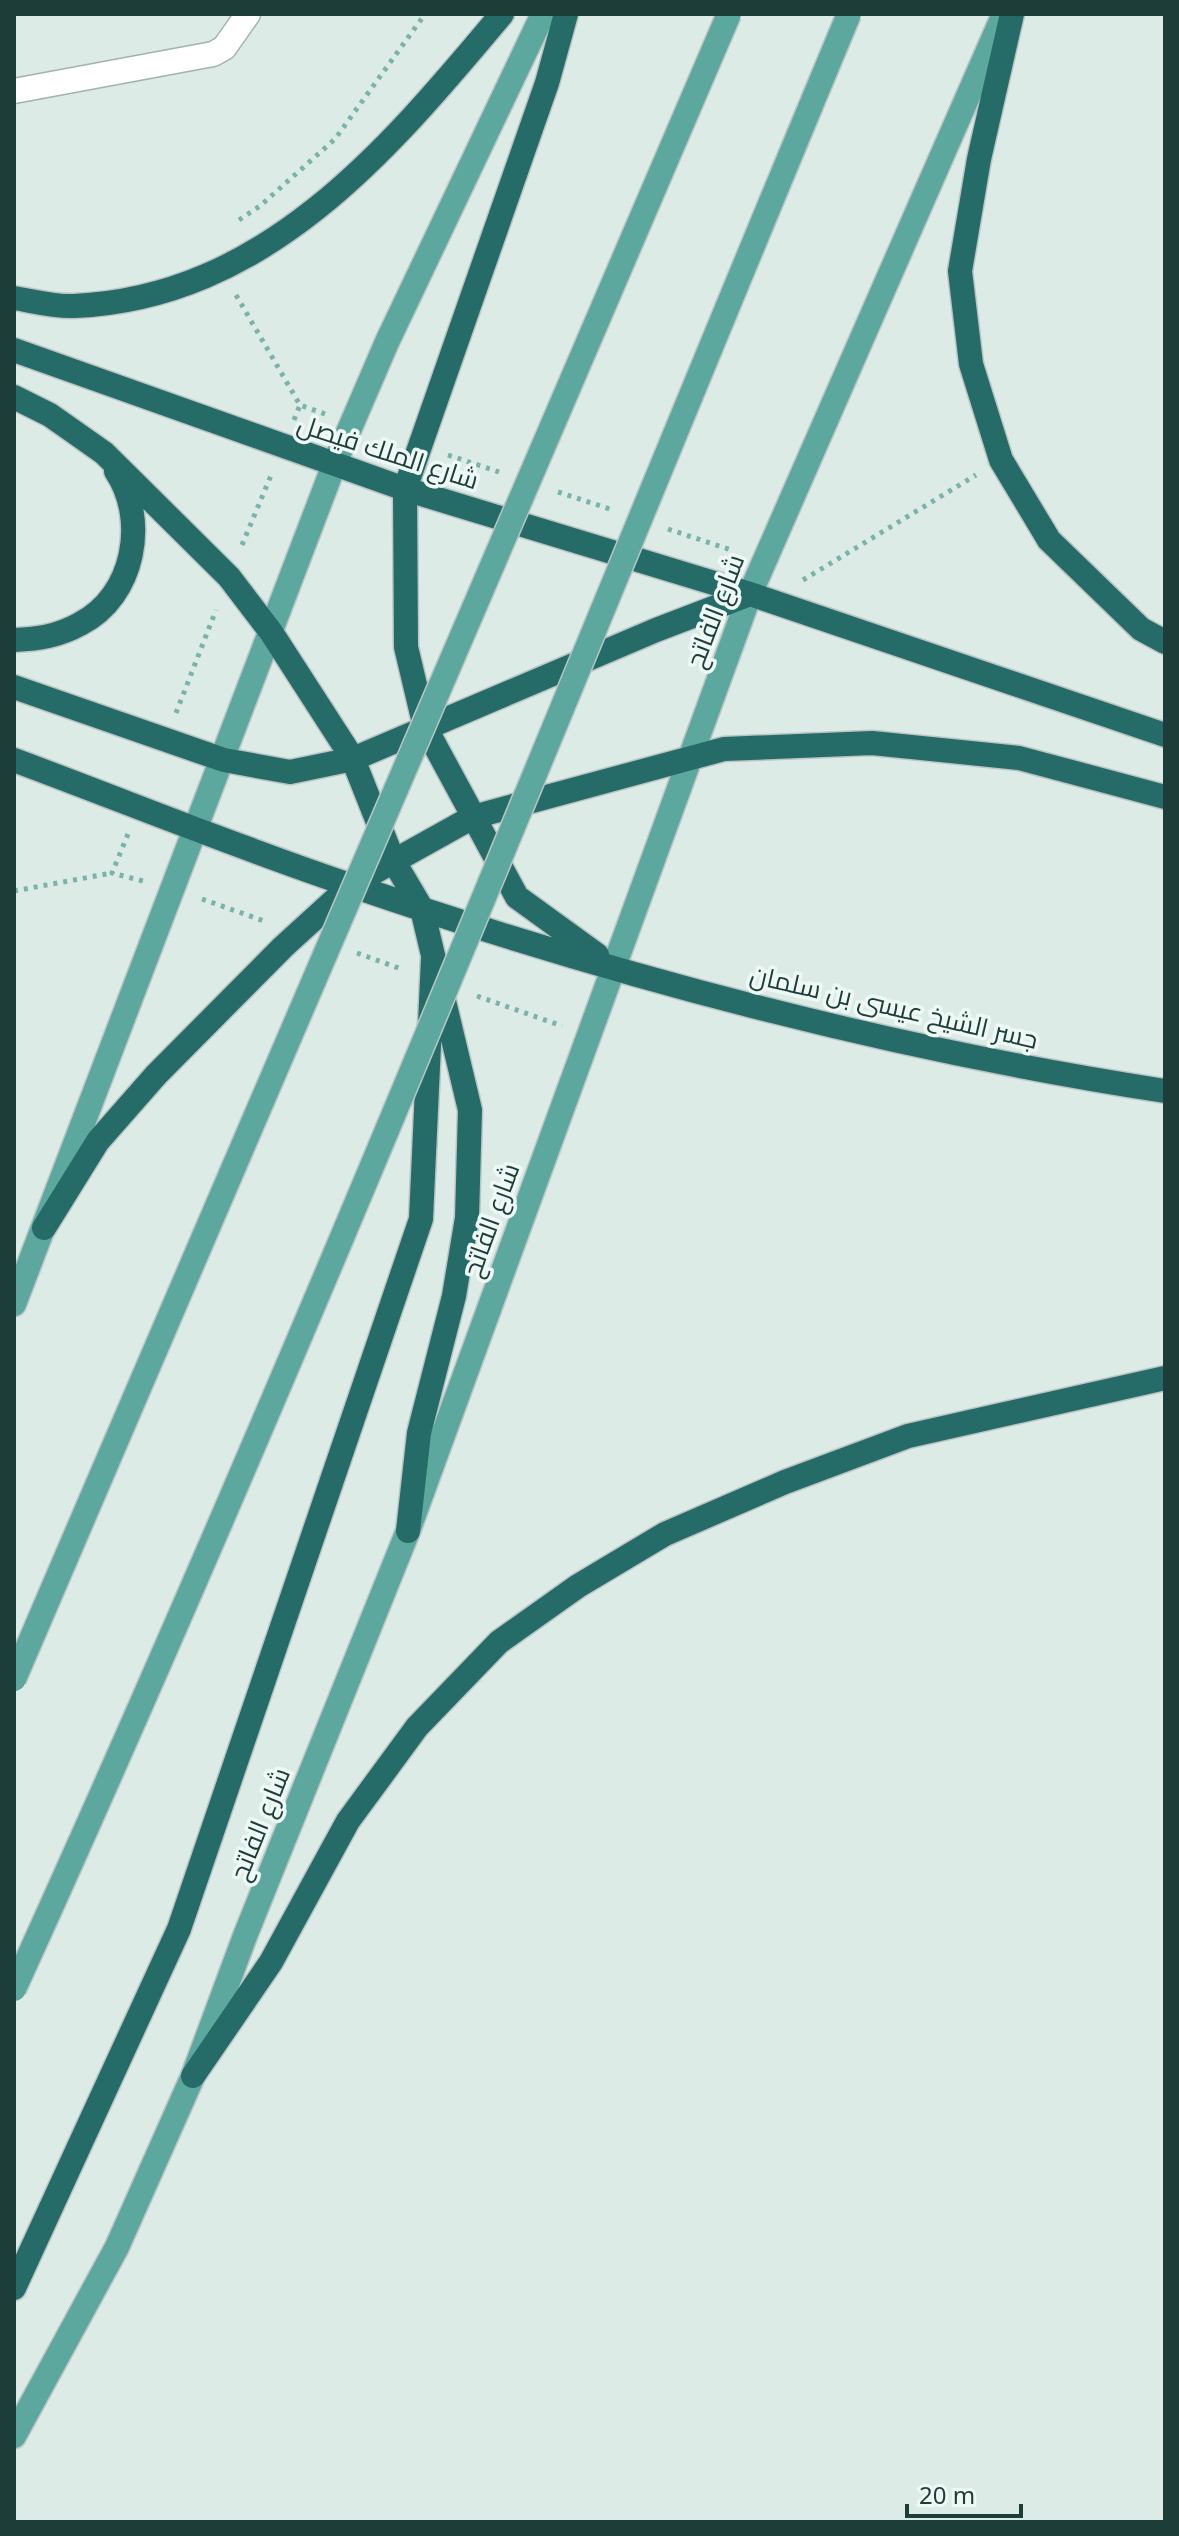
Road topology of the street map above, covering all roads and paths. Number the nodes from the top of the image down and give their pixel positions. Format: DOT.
graph roads {
  1 [pos="248,14"];
  2 [pos="502,14"];
  3 [pos="543,14"];
  4 [pos="566,14"];
  5 [pos="729,14"];
  6 [pos="849,14"];
  7 [pos="1004,14"];
  8 [pos="1012,14"];
  9 [pos="14,91"];
  10 [pos="14,298"];
  11 [pos="14,350"];
  12 [pos="14,397"];
  13 [pos="104,453"];
  14 [pos="1001,460"];
  15 [pos="334,465"];
  16 [pos="405,489"];
  17 [pos="794,585"];
  18 [pos="750,594"];
  19 [pos="271,632"];
  20 [pos="14,640"];
  21 [pos="1165,642"];
  22 [pos="14,687"];
  23 [pos="425,727"];
  24 [pos="1165,735"];
  25 [pos="689,758"];
  26 [pos="353,759"];
  27 [pos="14,760"];
  28 [pos="224,760"];
  29 [pos="1165,797"];
  30 [pos="473,817"];
  31 [pos="198,828"];
  32 [pos="393,860"];
  33 [pos="112,873"];
  34 [pos="351,885"];
  35 [pos="14,891"];
  36 [pos="422,909"];
  37 [pos="433,958"];
  38 [pos="612,966"];
  39 [pos="1165,1091"];
  40 [pos="44,1228"];
  41 [pos="14,1304"];
  42 [pos="1165,1378"];
  43 [pos="408,1531"];
  44 [pos="14,1679"];
  45 [pos="14,1989"];
  46 [pos="193,2076"];
  47 [pos="14,2288"];
  48 [pos="14,2436"];
  1 -- 9 [label="lane"];
  2 -- 10 [label="highway"];
  3 -- 15 [label="main road"];
  4 -- 16 [label="highway"];
  5 -- 44 [label="main road, bridge"];
  6 -- 45 [label="main road, bridge"];
  7 -- 18 [label="main road, شارع الفاتح"];
  8 -- 14 [label="highway"];
  11 -- 15 [label="highway, شارع الملك فيصل"];
  12 -- 13 [label="highway"];
  13 -- 19 [label="highway"];
  13 -- 20 [label="highway"];
  14 -- 17 [label="path"];
  14 -- 21 [label="highway"];
  15 -- 16 [label="highway, شارع الملك فيصل"];
  15 -- 19 [label="main road"];
  16 -- 18 [label="highway, شارع الملك فيصل"];
  16 -- 23 [label="highway"];
  18 -- 23 [label="highway"];
  18 -- 24 [label="highway"];
  18 -- 25 [label="main road, شارع الفاتح"];
  19 -- 26 [label="highway"];
  19 -- 28 [label="main road"];
  22 -- 28 [label="highway"];
  23 -- 26 [label="highway"];
  23 -- 30 [label="highway"];
  25 -- 29 [label="highway"];
  25 -- 30 [label="highway"];
  25 -- 38 [label="main road, شارع الفاتح"];
  26 -- 28 [label="highway"];
  26 -- 32 [label="highway"];
  27 -- 31 [label="highway"];
  28 -- 31 [label="main road"];
  30 -- 32 [label="highway"];
  30 -- 38 [label="highway"];
  31 -- 34 [label="highway"];
  31 -- 40 [label="main road"];
  32 -- 34 [label="highway"];
  32 -- 36 [label="highway"];
  33 -- 35 [label="path"];
  34 -- 36 [label="highway"];
  34 -- 40 [label="highway"];
  36 -- 37 [label="highway"];
  36 -- 38 [label="highway"];
  37 -- 43 [label="highway"];
  37 -- 47 [label="highway"];
  38 -- 39 [label="highway, جسر الشيخ عيسى بن سلمان"];
  38 -- 43 [label="main road, شارع الفاتح"];
  40 -- 41 [label="main road"];
  42 -- 46 [label="highway"];
  43 -- 46 [label="main road, شارع الفاتح"];
  46 -- 48 [label="main road, شارع الفاتح"];
}
